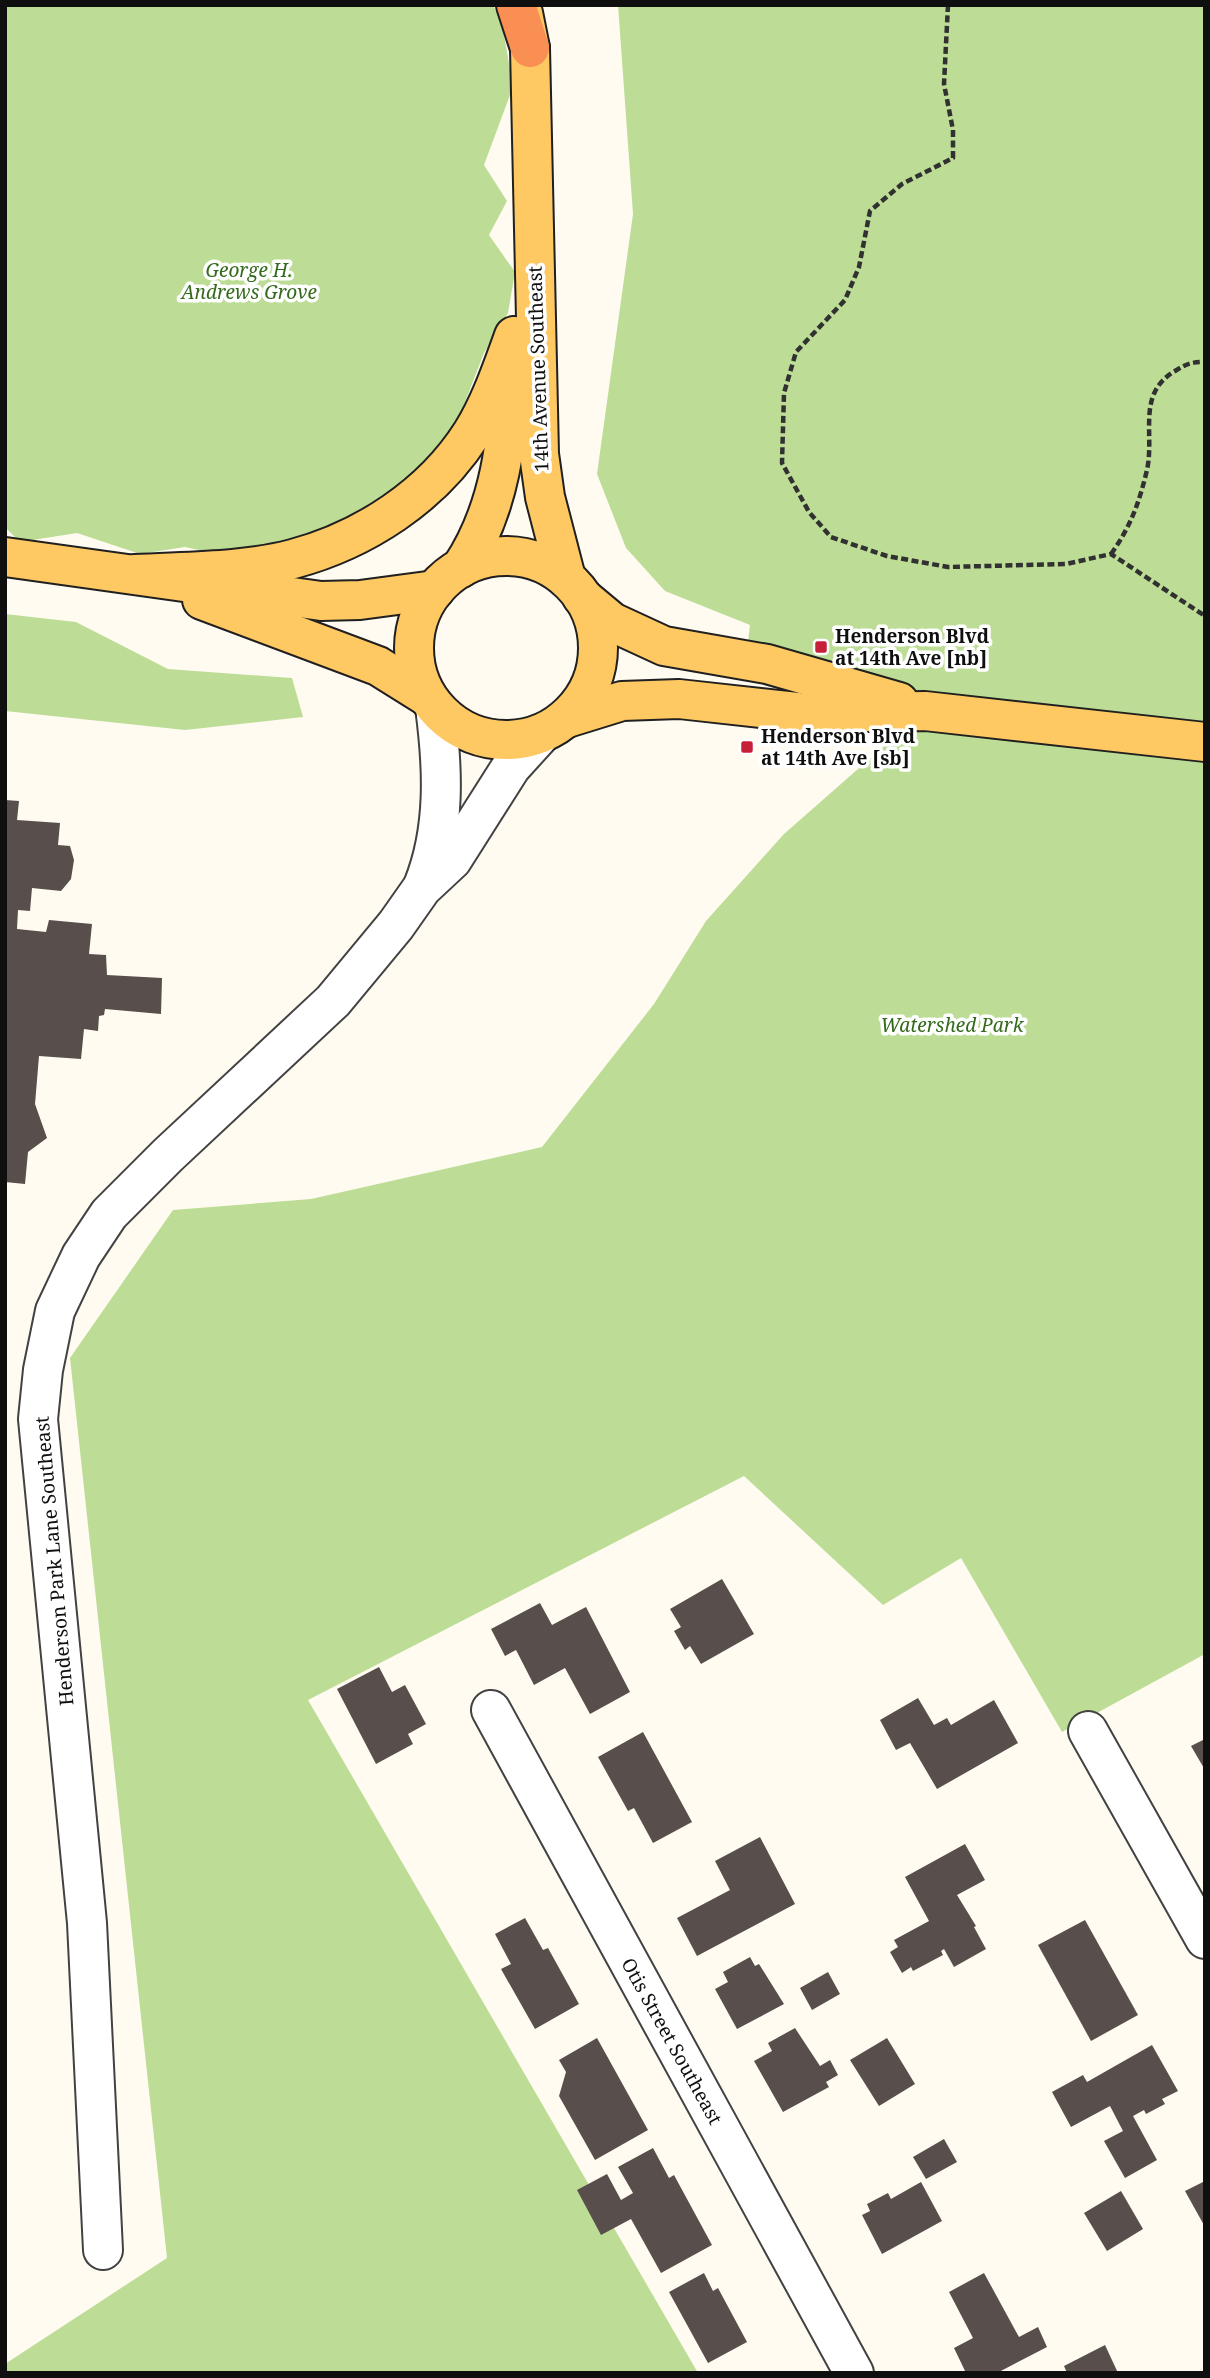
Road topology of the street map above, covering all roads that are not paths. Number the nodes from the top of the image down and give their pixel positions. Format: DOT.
graph roads {
  1 [pos="519,5"];
  2 [pos="530,48"];
  3 [pos="534,242"];
  4 [pos="514,336"];
  5 [pos="5,557"];
  6 [pos="135,575"];
  7 [pos="448,579"];
  8 [pos="574,587"];
  9 [pos="431,701"];
  10 [pos="925,710"];
  11 [pos="554,726"];
  12 [pos="1205,742"];
  13 [pos="422,888"];
  14 [pos="491,1710"];
  15 [pos="1088,1731"];
  16 [pos="1205,1939"];
  17 [pos="103,2250"];
  18 [pos="854,2373"];
  1 -- 2 [label="highway"];
  2 -- 3 [label="main road, 14th Avenue Southeast"];
  3 -- 4 [label="main road, 14th Avenue Southeast"];
  3 -- 8 [label="main road, 14th Avenue Southeast"];
  4 -- 6 [label="main road"];
  4 -- 7 [label="main road, 14th Avenue Southeast"];
  5 -- 6 [label="main road"];
  6 -- 7 [label="main road"];
  6 -- 9 [label="main road"];
  7 -- 8 [label="main road"];
  7 -- 9 [label="main road"];
  8 -- 10 [label="main road"];
  8 -- 11 [label="main road"];
  9 -- 11 [label="main road"];
  9 -- 13 [label="street, Henderson Park Lane Southeast"];
  10 -- 11 [label="main road"];
  10 -- 12 [label="main road"];
  11 -- 13 [label="street, Henderson Park Lane Southeast"];
  13 -- 17 [label="street, Henderson Park Lane Southeast"];
  14 -- 18 [label="street, Otis Street Southeast"];
  15 -- 16 [label="street"];
}
